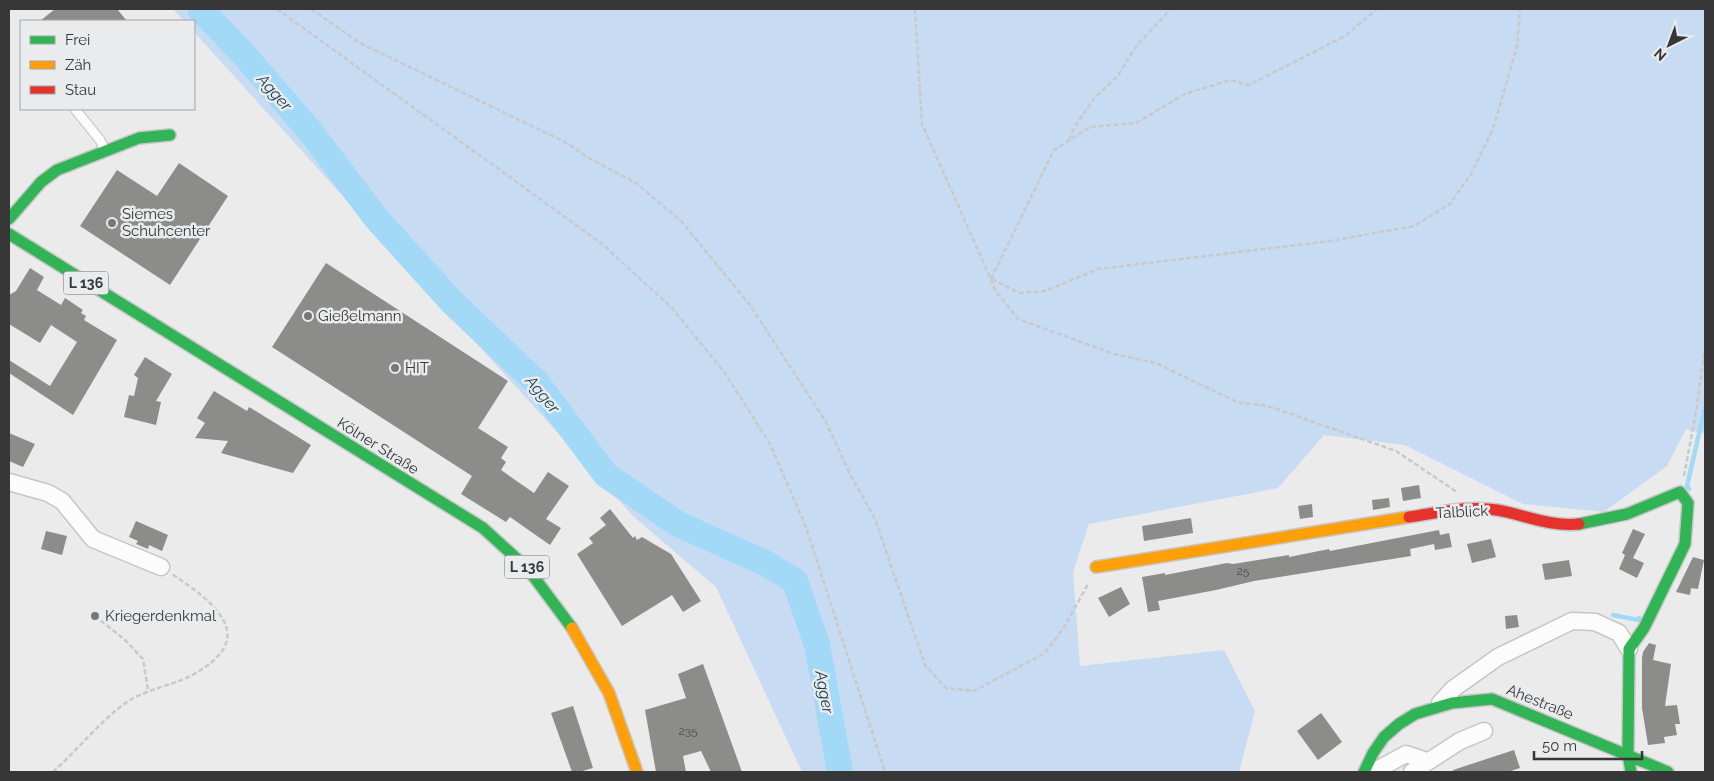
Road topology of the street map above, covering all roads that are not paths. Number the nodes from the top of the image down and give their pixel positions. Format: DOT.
graph roads {
  1 [pos="76,110"];
  2 [pos="170,135"];
  3 [pos="105,151"];
  4 [pos="9,219"];
  5 [pos="9,234"];
  6 [pos="9,482"];
  7 [pos="161,566"];
  8 [pos="1096,567"];
  9 [pos="1629,649"];
  10 [pos="1440,703"];
  11 [pos="1484,731"];
  12 [pos="1628,754"];
  13 [pos="1427,761"];
  14 [pos="637,772"];
  15 [pos="1364,772"];
  16 [pos="1373,772"];
  17 [pos="1412,772"];
  18 [pos="1631,772"];
  19 [pos="1668,772"];
  1 -- 3 [label="lane"];
  2 -- 3 [label="main road"];
  3 -- 4 [label="main road"];
  5 -- 14 [label="main road, Kölner Straße / L 136"];
  6 -- 7 [label="street"];
  8 -- 9 [label="main road, Talblick"];
  9 -- 10 [label="street"];
  9 -- 12 [label="main road"];
  10 -- 12 [label="main road, Ahestraße"];
  10 -- 15 [label="main road, Ahestraße"];
  11 -- 13 [label="street"];
  12 -- 18 [label="main road"];
  12 -- 19 [label="main road, Ahestraße"];
  13 -- 16 [label="street"];
  13 -- 17 [label="street"];
}
